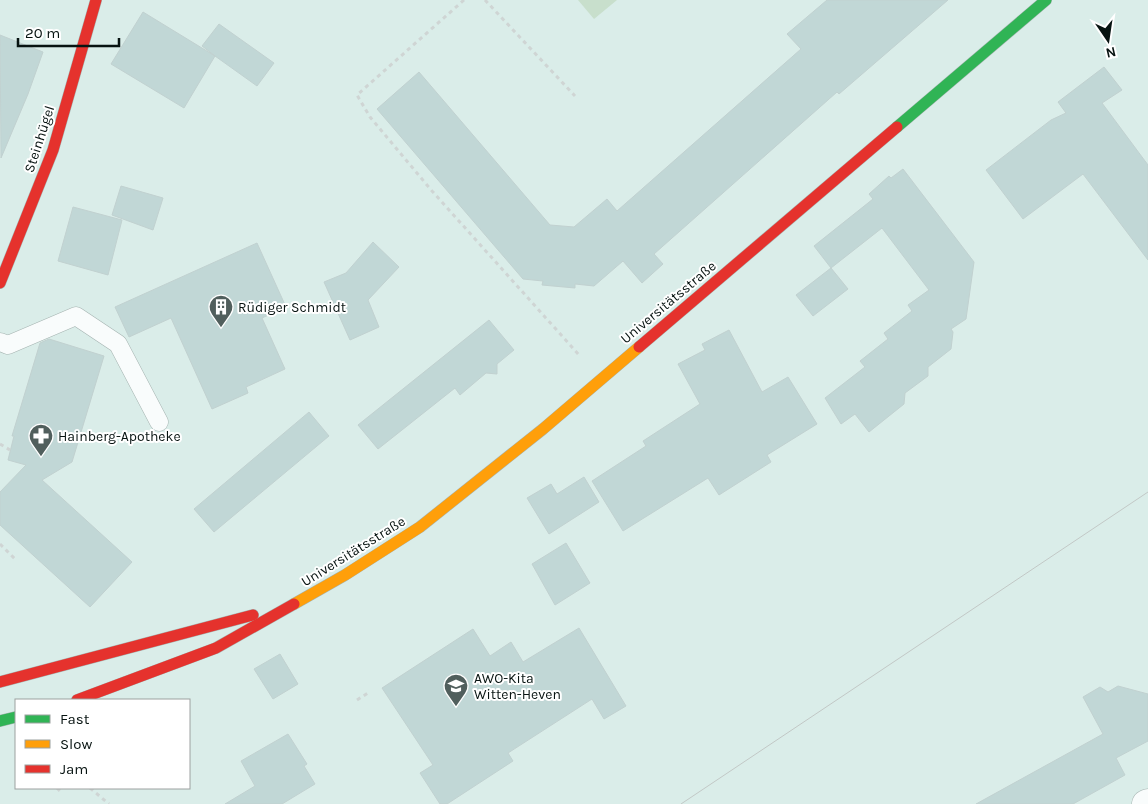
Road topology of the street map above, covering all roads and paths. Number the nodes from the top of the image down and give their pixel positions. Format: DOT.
graph roads {
  1 [pos="96,0"];
  2 [pos="464,0"];
  3 [pos="485,0"];
  4 [pos="1046,0"];
  5 [pos="575,96"];
  6 [pos="0,283"];
  7 [pos="0,342"];
  8 [pos="600,379"];
  9 [pos="159,422"];
  10 [pos="0,444"];
  11 [pos="10,450"];
  12 [pos="0,544"];
  13 [pos="16,560"];
  14 [pos="293,604"];
  15 [pos="0,682"];
  16 [pos="368,693"];
  17 [pos="80,699"];
  18 [pos="357,700"];
  19 [pos="15,717"];
  20 [pos="0,721"];
  21 [pos="91,789"];
  22 [pos="109,804"];
  1 -- 6 [label="street, Steinhügel"];
  2 -- 8 [label="path"];
  3 -- 5 [label="path"];
  4 -- 8 [label="street, Universitätsstraße"];
  7 -- 9 [label="lane"];
  8 -- 14 [label="street, Universitätsstraße"];
  10 -- 11 [label="path"];
  12 -- 13 [label="path"];
  14 -- 15 [label="street, Universitätsstraße"];
  14 -- 17 [label="street, Universitätsstraße"];
  16 -- 18 [label="path"];
  19 -- 20 [label="street"];
  21 -- 22 [label="path"];
}
